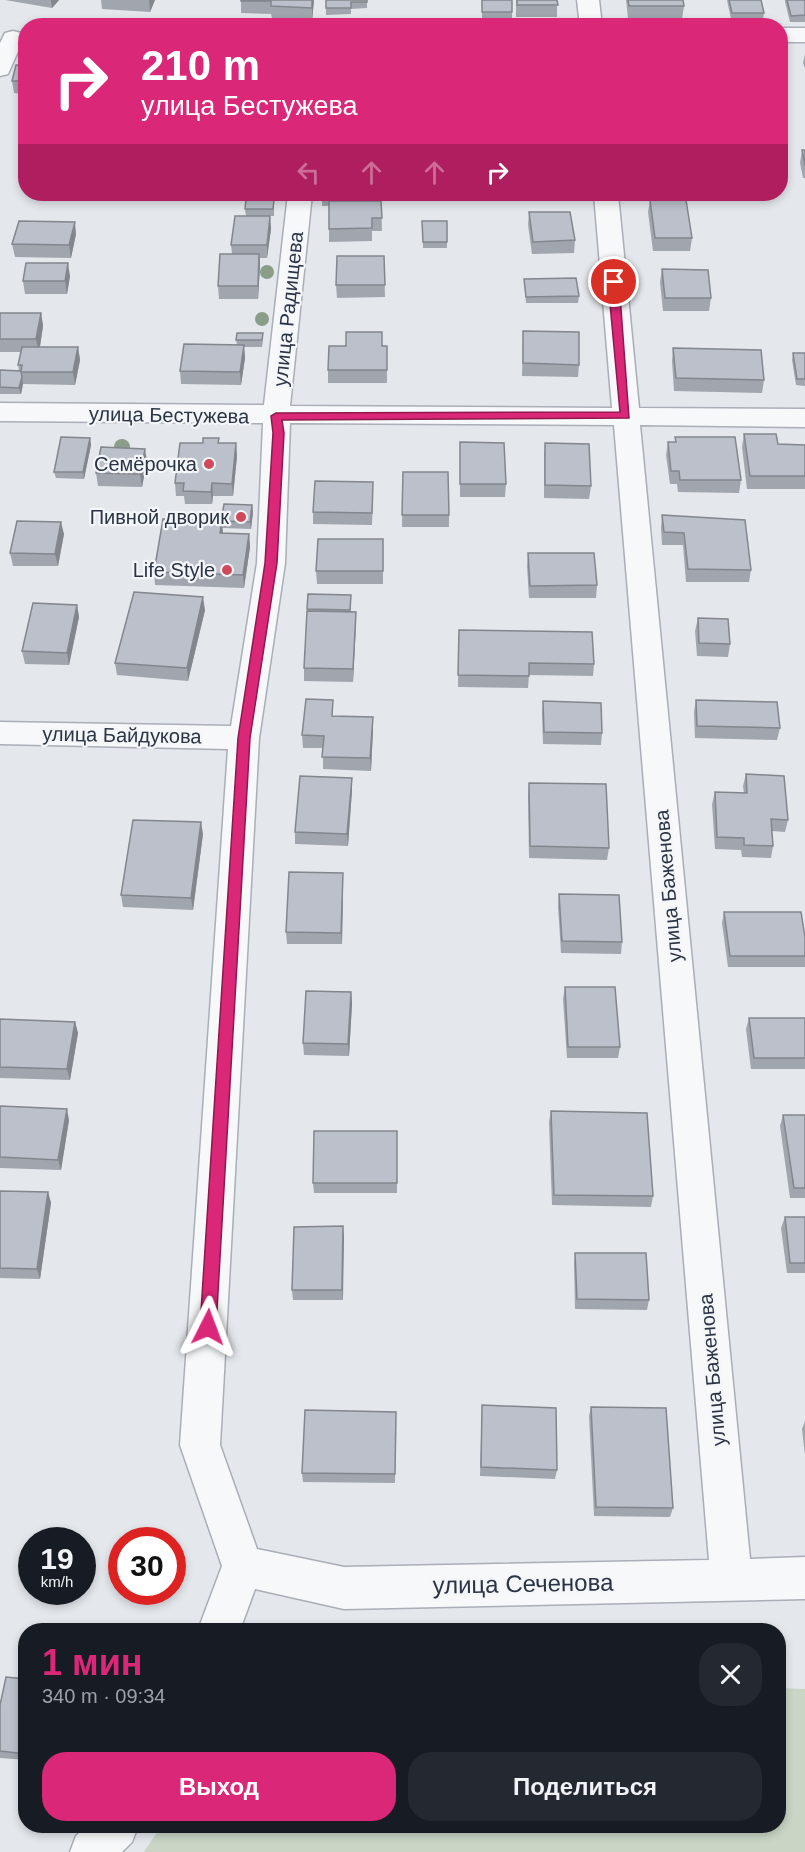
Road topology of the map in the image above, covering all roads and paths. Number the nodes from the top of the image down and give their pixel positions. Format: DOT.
graph roads {
  1 [pos="588,0"];
  2 [pos="590,18"];
  3 [pos="788,35"];
  4 [pos="805,35"];
  5 [pos="13,36"];
  6 [pos="0,69"];
  7 [pos="299,201"];
  8 [pos="607,201"];
  9 [pos="0,412"];
  10 [pos="625,415"];
  11 [pos="276,416"];
  12 [pos="805,418"];
  13 [pos="0,733"];
  14 [pos="244,738"];
  15 [pos="243,1566"];
  16 [pos="805,1578"];
  17 [pos="731,1579"];
  18 [pos="222,1623"];
  19 [pos="110,1833"];
  20 [pos="92,1852"];
  1 -- 2 [label="street"];
  3 -- 4 [label="street"];
  5 -- 6 [label="street"];
  7 -- 11 [label="street, улица Радищева"];
  8 -- 10 [label="street, улица Баженова"];
  9 -- 11 [label="street, улица Бестужева"];
  10 -- 11 [label="street, улица Бестужева"];
  10 -- 12 [label="street, улица Бестужева"];
  10 -- 17 [label="street, улица Баженова"];
  11 -- 14 [label="street, улица Радищева"];
  13 -- 14 [label="street, улица Байдукова"];
  14 -- 15 [label="street, улица Радищева"];
  15 -- 17 [label="street, улица Сеченова"];
  15 -- 18 [label="street"];
  16 -- 17 [label="street, улица Сеченова"];
  19 -- 20 [label="street"];
}
